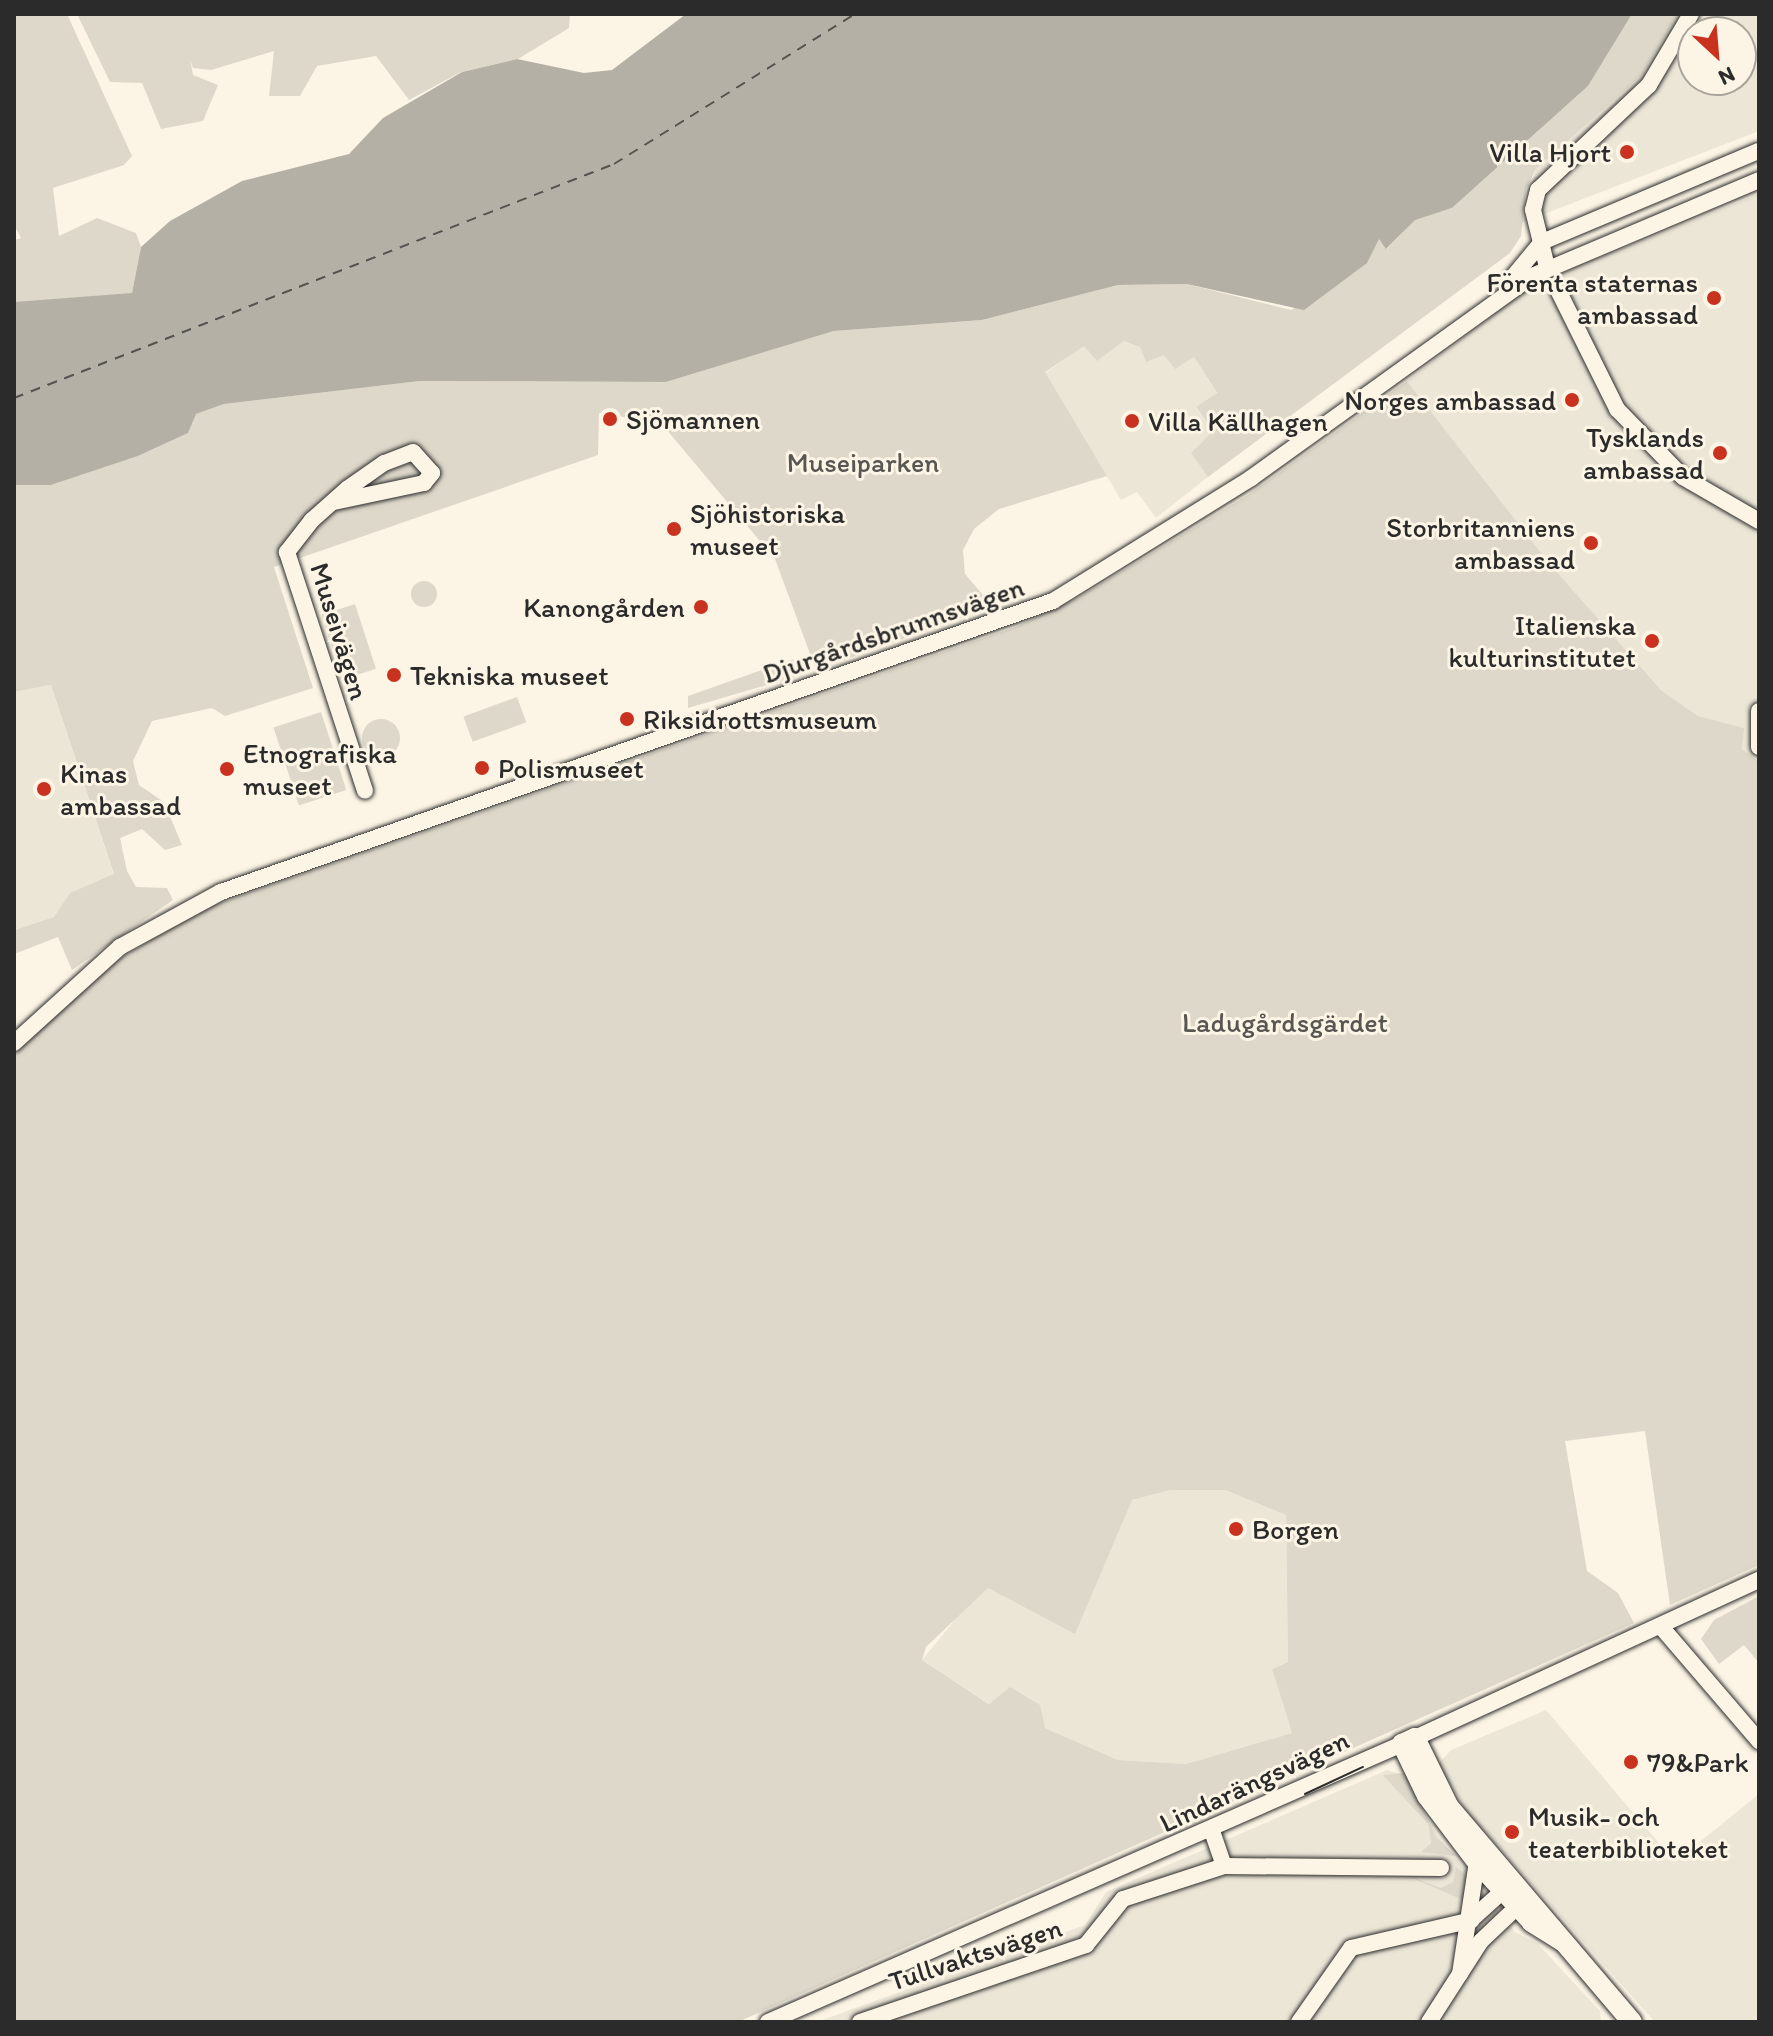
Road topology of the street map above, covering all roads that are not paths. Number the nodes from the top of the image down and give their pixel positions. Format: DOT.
graph roads {
  1 [pos="1691,14"];
  2 [pos="1759,151"];
  3 [pos="1759,180"];
  4 [pos="1542,242"];
  5 [pos="1547,267"];
  6 [pos="1559,292"];
  7 [pos="1491,302"];
  8 [pos="334,502"];
  9 [pos="1759,521"];
  10 [pos="1759,711"];
  11 [pos="1758,746"];
  12 [pos="365,791"];
  13 [pos="14,1043"];
  14 [pos="1759,1580"];
  15 [pos="1663,1629"];
  16 [pos="1409,1741"];
  17 [pos="1759,1741"];
  18 [pos="1212,1832"];
  19 [pos="1477,1862"];
  20 [pos="1224,1866"];
  21 [pos="1441,1868"];
  22 [pos="1516,1894"];
  23 [pos="1473,1918"];
  24 [pos="1458,1983"];
  25 [pos="768,2022"];
  26 [pos="860,2022"];
  27 [pos="1299,2022"];
  28 [pos="1429,2022"];
  29 [pos="1632,2022"];
  1 -- 4 [label="street"];
  2 -- 4 [label="street"];
  3 -- 5 [label="street"];
  4 -- 5 [label="street"];
  4 -- 7 [label="street"];
  5 -- 7 [label="street"];
  6 -- 9 [label="street"];
  7 -- 13 [label="street, Djurgårdsbrunnsvägen"];
  8 -- 8 [label="street, Museivägen"];
  8 -- 12 [label="street, Museivägen"];
  10 -- 11 [label="street"];
  14 -- 15 [label="street, Lindarängsvägen"];
  15 -- 16 [label="street, Lindarängsvägen"];
  15 -- 17 [label="street"];
  16 -- 18 [label="street, Lindarängsvägen"];
  16 -- 19 [label="main road"];
  16 -- 22 [label="main road"];
  18 -- 20 [label="street"];
  18 -- 25 [label="street, Lindarängsvägen"];
  19 -- 22 [label="main road"];
  19 -- 23 [label="street"];
  20 -- 21 [label="street, Tullvaktsvägen"];
  20 -- 26 [label="street, Tullvaktsvägen"];
  22 -- 23 [label="street"];
  22 -- 24 [label="street"];
  22 -- 29 [label="main road"];
  23 -- 24 [label="street"];
  23 -- 27 [label="street"];
  24 -- 28 [label="street"];
}
